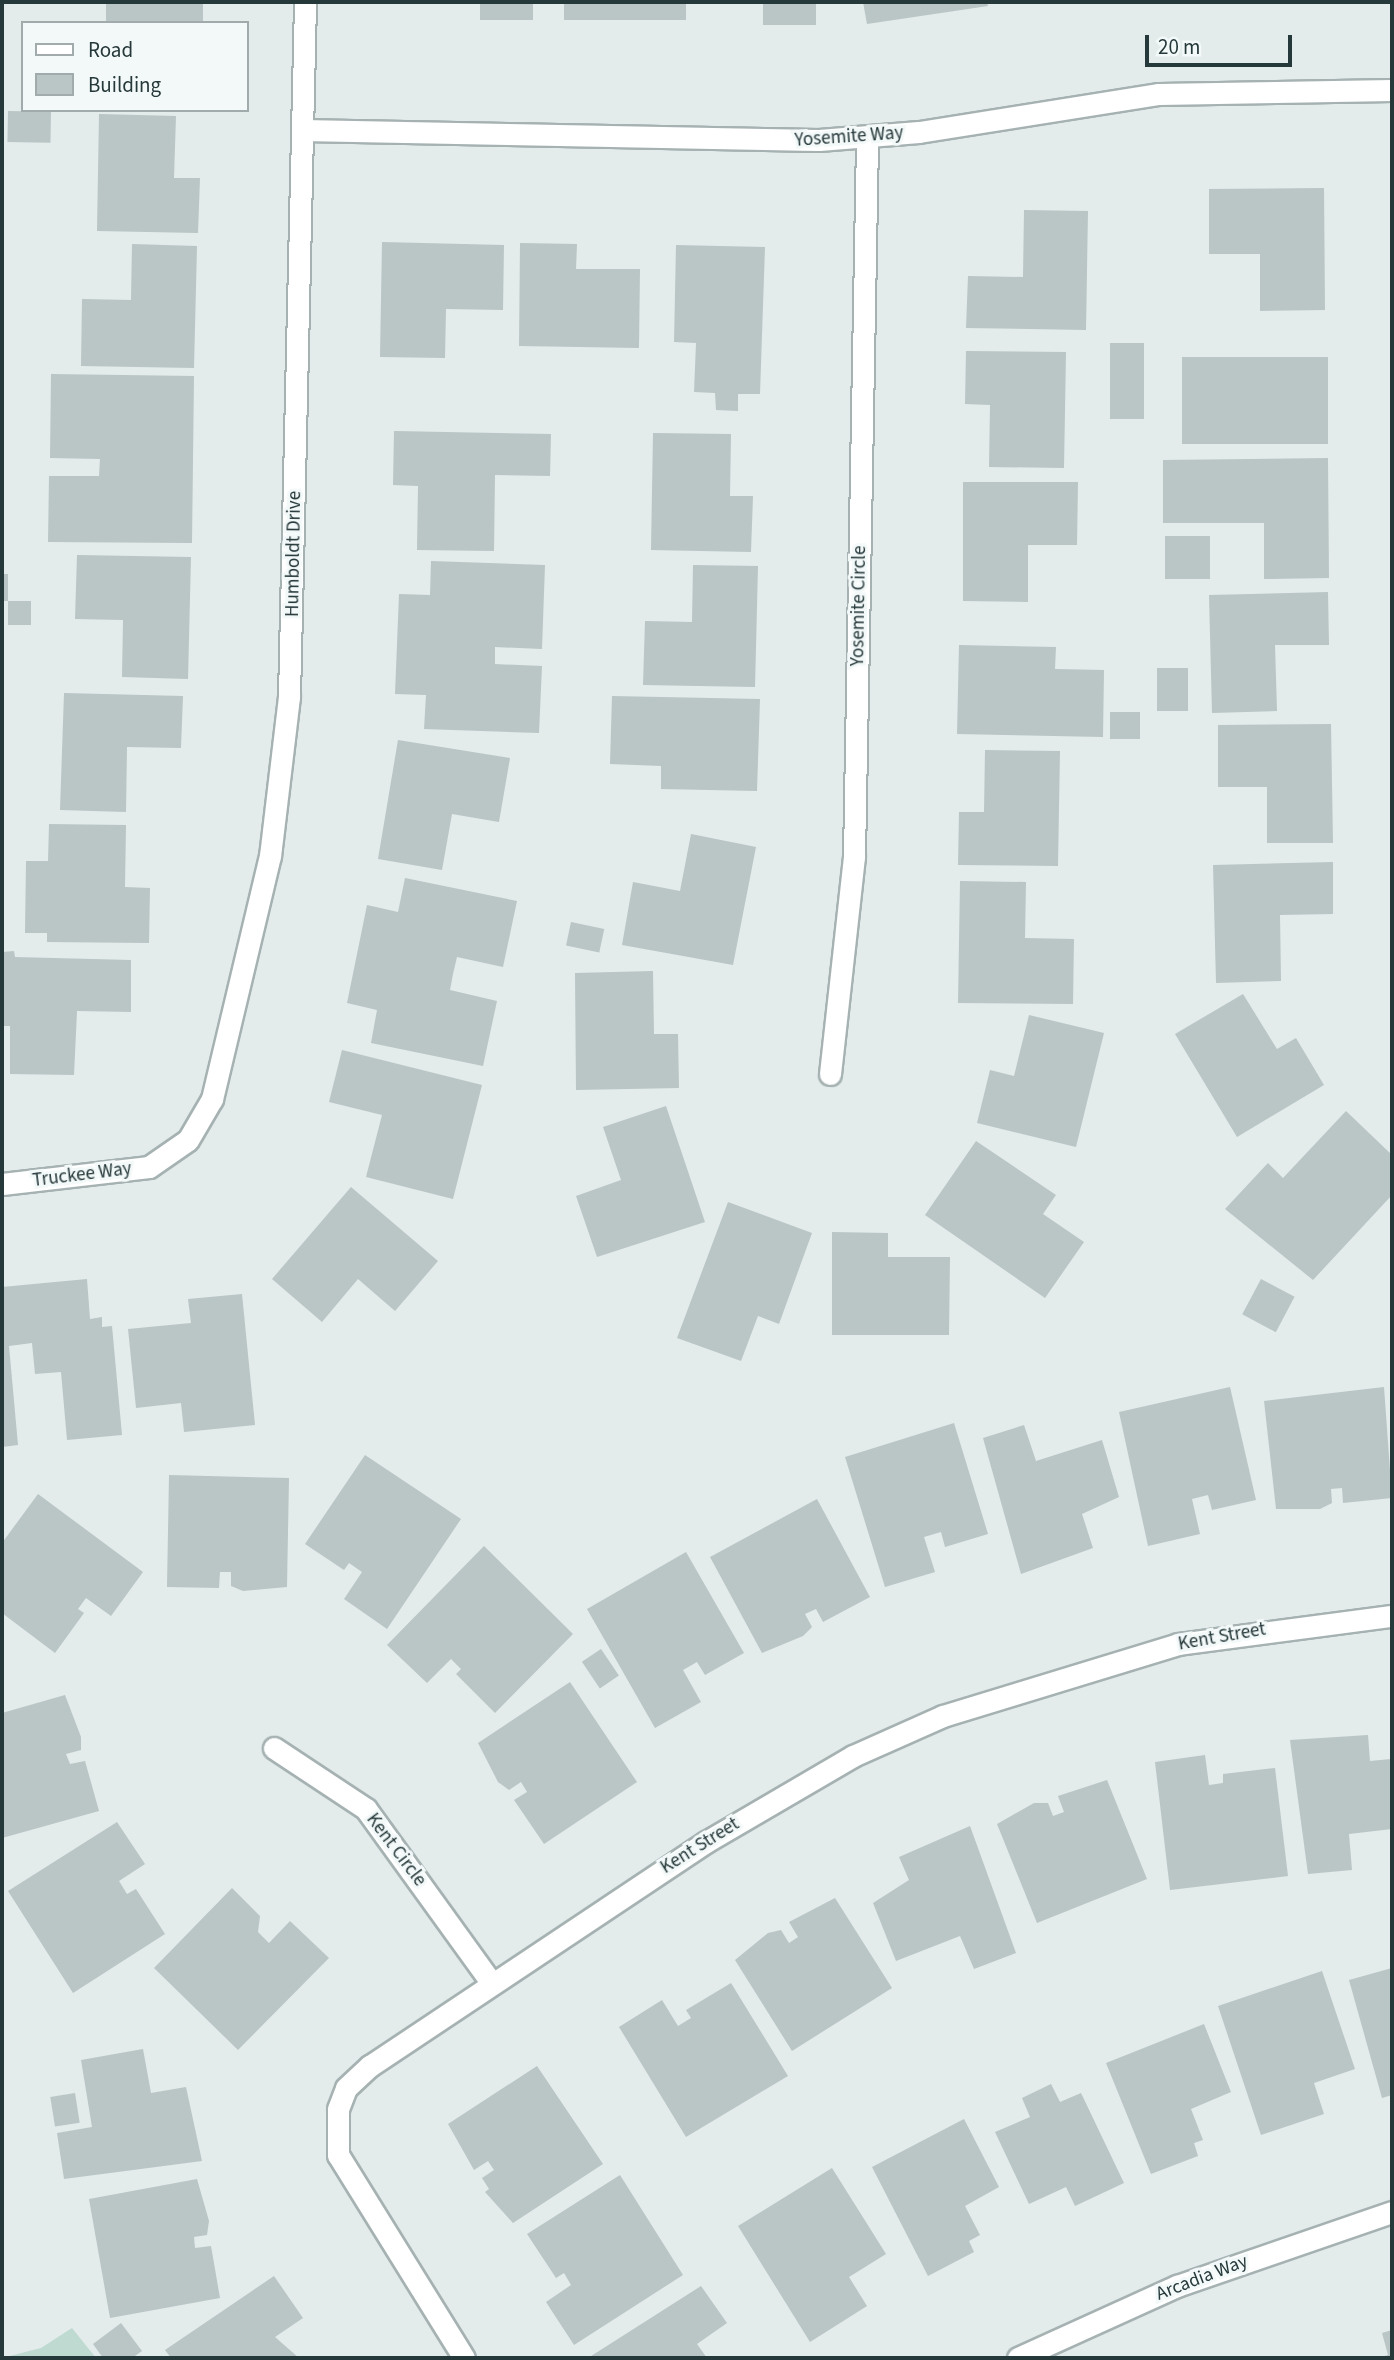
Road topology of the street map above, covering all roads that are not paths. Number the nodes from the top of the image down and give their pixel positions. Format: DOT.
graph roads {
  1 [pos="304,2"];
  2 [pos="1392,90"];
  3 [pos="302,130"];
  4 [pos="867,138"];
  5 [pos="830,1074"];
  6 [pos="212,1099"];
  7 [pos="2,1184"];
  8 [pos="1392,1616"];
  9 [pos="274,1748"];
  10 [pos="490,1981"];
  11 [pos="1392,2212"];
  12 [pos="464,2358"];
  13 [pos="1018,2358"];
  1 -- 3 [label="street, Humboldt Drive"];
  2 -- 4 [label="street, Yosemite Way"];
  3 -- 4 [label="street, Yosemite Way"];
  3 -- 6 [label="street, Humboldt Drive"];
  4 -- 5 [label="street, Yosemite Circle"];
  6 -- 7 [label="street, Truckee Way"];
  8 -- 10 [label="street, Kent Street"];
  9 -- 10 [label="street, Kent Circle"];
  10 -- 12 [label="street, Kent Street"];
  11 -- 13 [label="street, Arcadia Way"];
}
